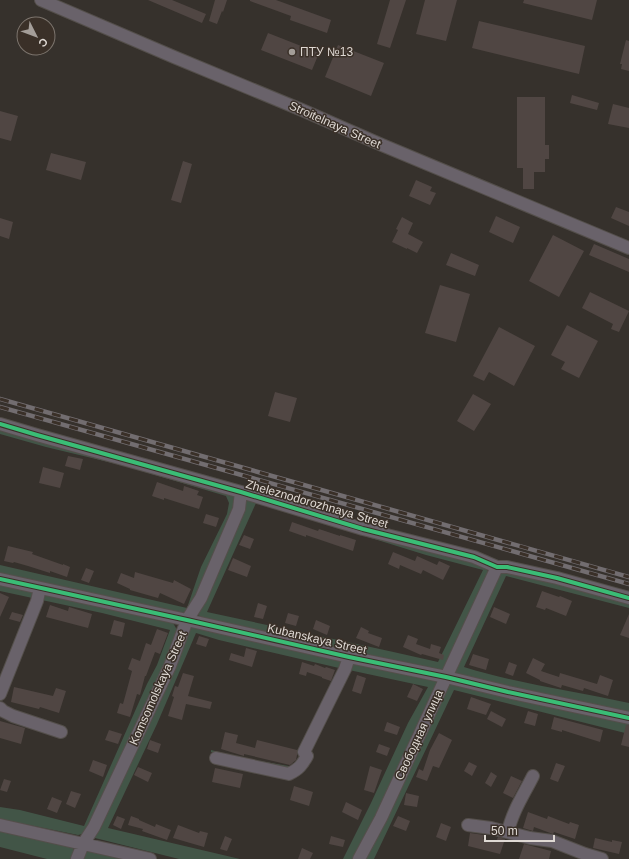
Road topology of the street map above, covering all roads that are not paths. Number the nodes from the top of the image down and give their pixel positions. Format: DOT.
graph roads {
  1 [pos="41,0"];
  2 [pos="629,248"];
  3 [pos="0,424"];
  4 [pos="241,492"];
  5 [pos="497,567"];
  6 [pos="0,579"];
  7 [pos="40,588"];
  8 [pos="629,598"];
  9 [pos="187,620"];
  10 [pos="349,657"];
  11 [pos="446,677"];
  12 [pos="0,694"];
  13 [pos="0,708"];
  14 [pos="629,718"];
  15 [pos="61,732"];
  16 [pos="216,758"];
  17 [pos="533,776"];
  18 [pos="0,825"];
  19 [pos="468,825"];
  20 [pos="508,832"];
  21 [pos="83,844"];
  22 [pos="77,859"];
  23 [pos="150,859"];
  24 [pos="359,859"];
  25 [pos="602,859"];
  1 -- 2 [label="street, Stroitelnaya Street"];
  3 -- 4 [label="street, Zheleznodorozhnaya Street"];
  4 -- 5 [label="street, Zheleznodorozhnaya Street"];
  4 -- 9 [label="street, Komsomolskaya Street"];
  5 -- 8 [label="street, Zheleznodorozhnaya Street"];
  5 -- 11 [label="street, Свободная улица"];
  6 -- 7 [label="street, Kubanskaya Street"];
  7 -- 9 [label="street, Kubanskaya Street"];
  7 -- 12 [label="street"];
  9 -- 10 [label="street, Kubanskaya Street"];
  9 -- 21 [label="street, Komsomolskaya Street"];
  10 -- 11 [label="street, Kubanskaya Street"];
  10 -- 16 [label="street, Kubanskaya Street"];
  11 -- 14 [label="street, Kubanskaya Street"];
  11 -- 24 [label="street, Свободная улица"];
  13 -- 15 [label="street"];
  17 -- 20 [label="street"];
  18 -- 21 [label="street"];
  19 -- 20 [label="street"];
  20 -- 25 [label="street"];
  21 -- 22 [label="street, Komsomolskaya Street"];
  21 -- 23 [label="street"];
}
